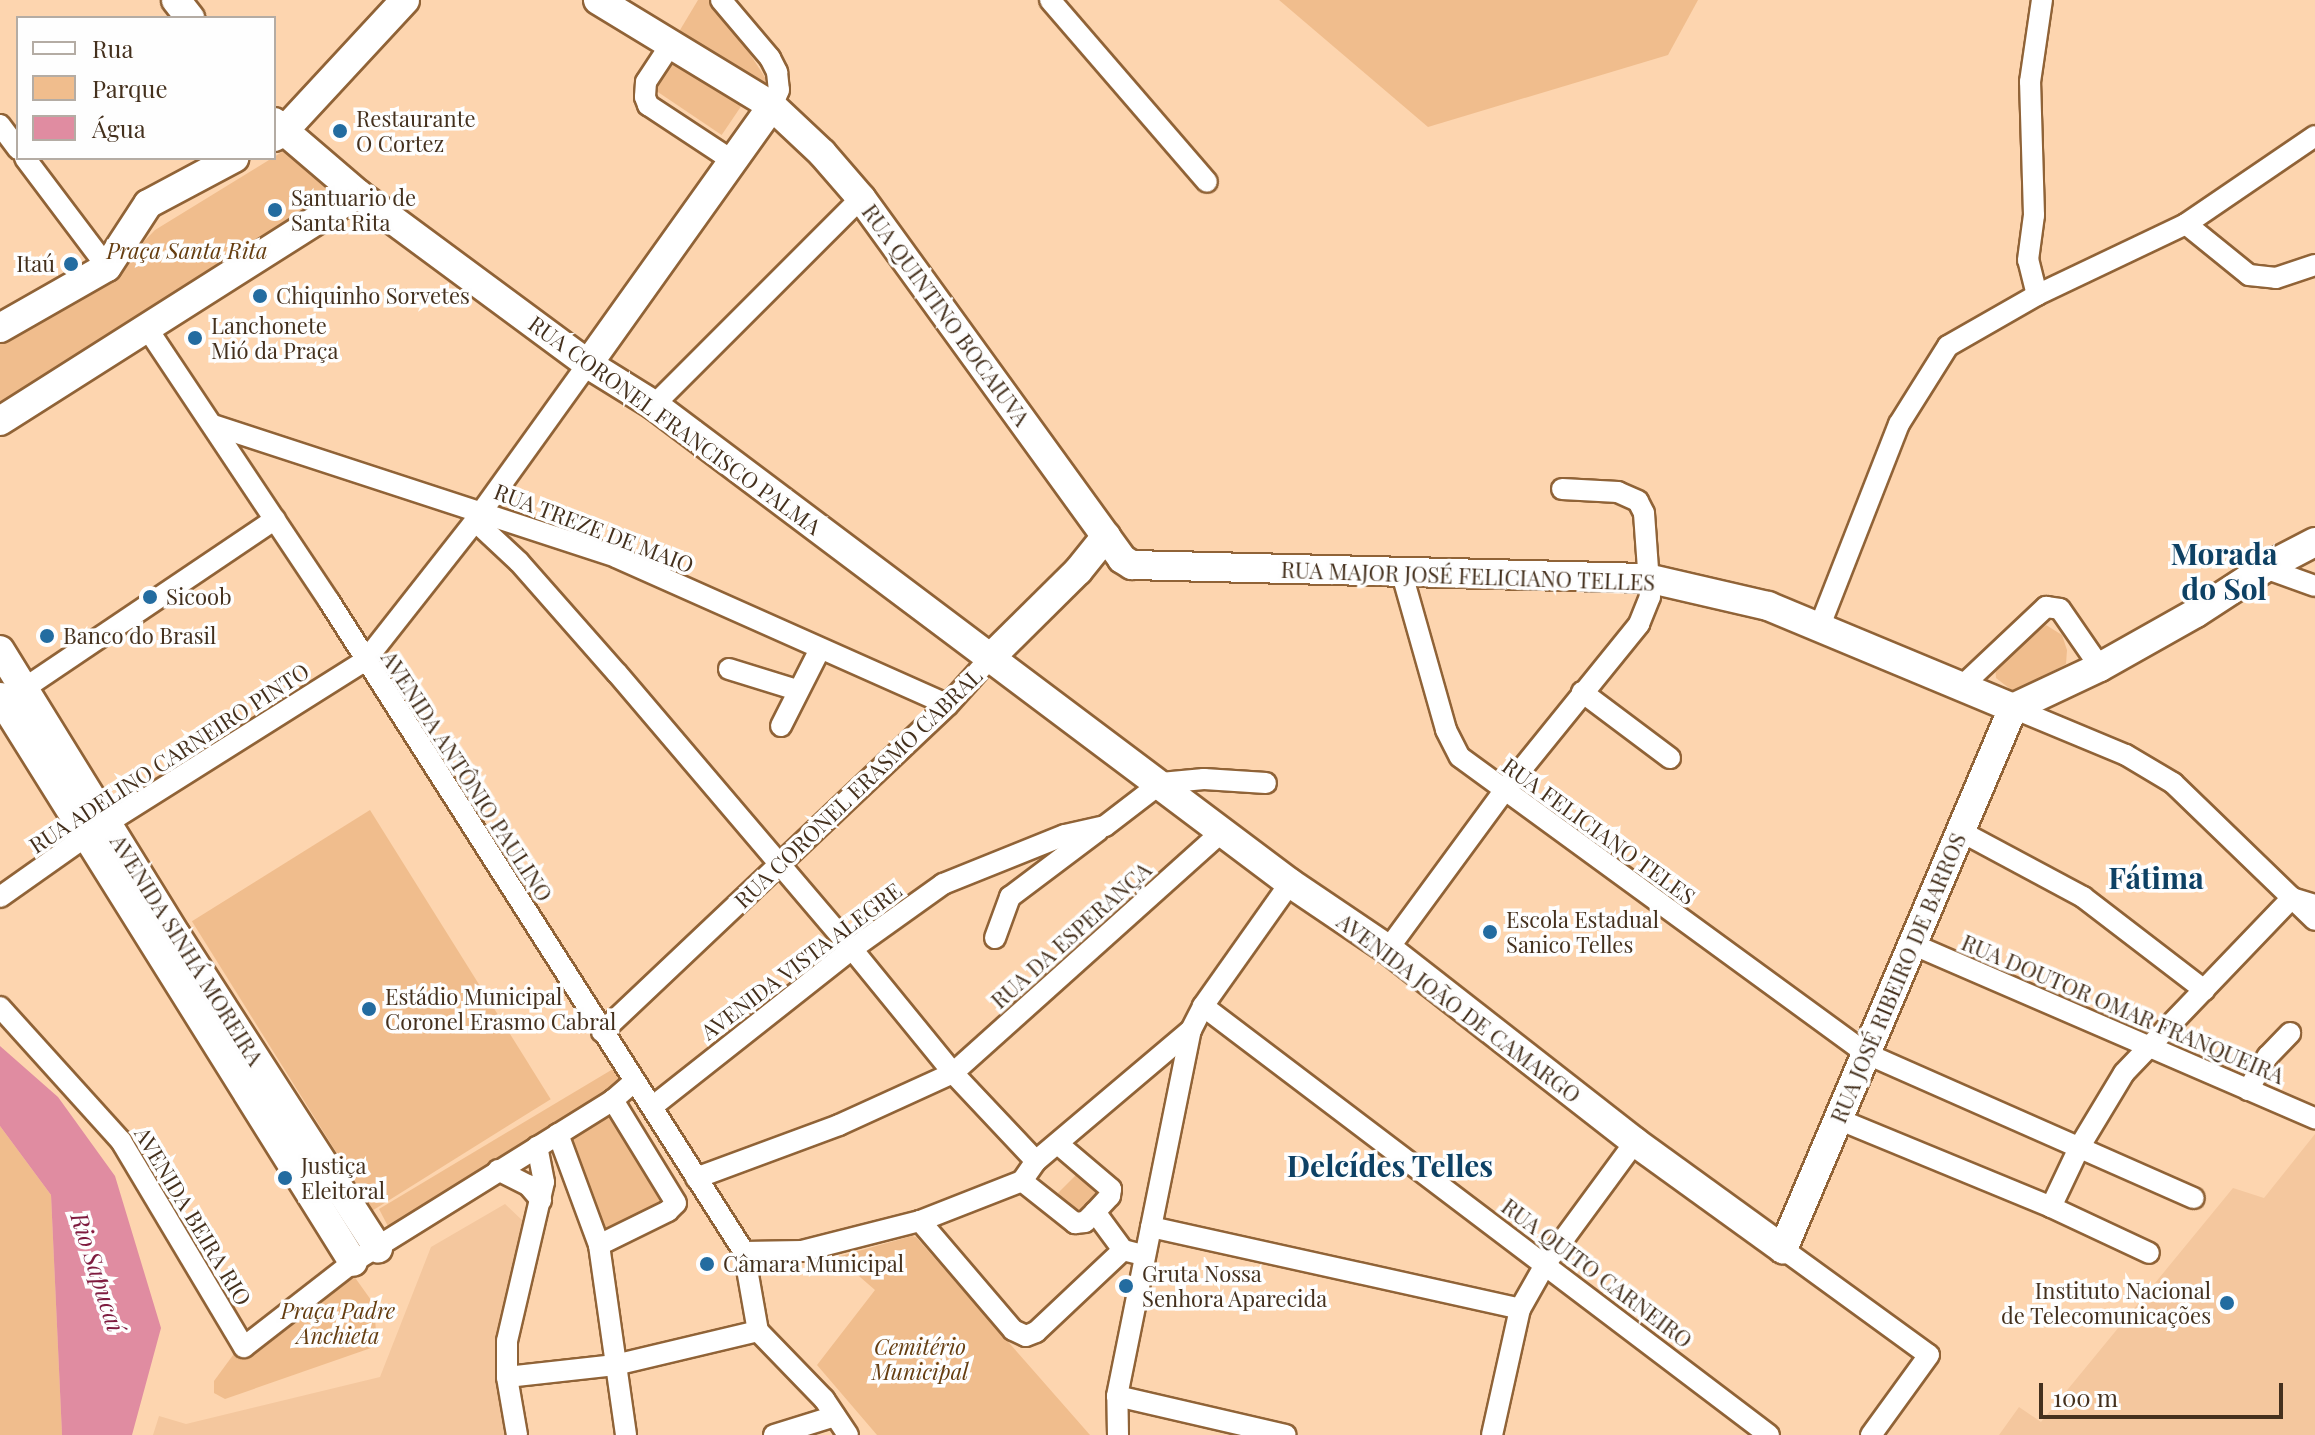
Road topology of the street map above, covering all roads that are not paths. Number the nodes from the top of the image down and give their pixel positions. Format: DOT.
graph roads {
  1 [pos="176,0"];
  2 [pos="405,0"];
  3 [pos="598,0"];
  4 [pos="721,0"];
  5 [pos="1050,0"];
  6 [pos="2042,0"];
  7 [pos="188,16"];
  8 [pos="671,44"];
  9 [pos="772,106"];
  10 [pos="0,125"];
  11 [pos="277,131"];
  12 [pos="2315,136"];
  13 [pos="16,146"];
  14 [pos="27,160"];
  15 [pos="230,160"];
  16 [pos="733,161"];
  17 [pos="1207,182"];
  18 [pos="358,194"];
  19 [pos="861,198"];
  20 [pos="2186,224"];
  21 [pos="2315,265"];
  22 [pos="107,267"];
  23 [pos="2037,295"];
  24 [pos="0,328"];
  25 [pos="147,328"];
  26 [pos="588,364"];
  27 [pos="654,405"];
  28 [pos="0,421"];
  29 [pos="213,425"];
  30 [pos="1562,489"];
  31 [pos="479,516"];
  32 [pos="275,519"];
  33 [pos="1106,536"];
  34 [pos="2315,542"];
  35 [pos="2265,568"];
  36 [pos="1402,574"];
  37 [pos="1647,578"];
  38 [pos="2315,586"];
  39 [pos="1819,628"];
  40 [pos="820,649"];
  41 [pos="0,650"];
  42 [pos="992,656"];
  43 [pos="365,661"];
  44 [pos="2100,667"];
  45 [pos="729,669"];
  46 [pos="1961,687"];
  47 [pos="797,690"];
  48 [pos="1582,692"];
  49 [pos="7,698"];
  50 [pos="948,705"];
  51 [pos="2013,708"];
  52 [pos="781,726"];
  53 [pos="1670,758"];
  54 [pos="1161,783"];
  55 [pos="1266,783"];
  56 [pos="1504,791"];
  57 [pos="1105,826"];
  58 [pos="96,830"];
  59 [pos="1960,831"];
  60 [pos="1222,832"];
  61 [pos="780,865"];
  62 [pos="987,869"];
  63 [pos="1290,883"];
  64 [pos="0,897"];
  65 [pos="1010,897"];
  66 [pos="2292,898"];
  67 [pos="2315,905"];
  68 [pos="2315,920"];
  69 [pos="995,938"];
  70 [pos="1912,944"];
  71 [pos="852,949"];
  72 [pos="1388,949"];
  73 [pos="2204,990"];
  74 [pos="1203,1006"];
  75 [pos="0,1007"];
  76 [pos="1191,1030"];
  77 [pos="602,1032"];
  78 [pos="2290,1033"];
  79 [pos="2150,1048"];
  80 [pos="1867,1054"];
  81 [pos="953,1073"];
  82 [pos="635,1081"];
  83 [pos="2248,1090"];
  84 [pos="613,1100"];
  85 [pos="652,1107"];
  86 [pos="2315,1118"];
  87 [pos="1838,1119"];
  88 [pos="558,1134"];
  89 [pos="1635,1142"];
  90 [pos="1058,1144"];
  91 [pos="2080,1146"];
  92 [pos="537,1147"];
  93 [pos="1036,1161"];
  94 [pos="498,1170"];
  95 [pos="696,1178"];
  96 [pos="1022,1181"];
  97 [pos="2194,1198"];
  98 [pos="541,1200"];
  99 [pos="2051,1207"];
  100 [pos="1095,1212"];
  101 [pos="920,1221"];
  102 [pos="1151,1227"];
  103 [pos="599,1245"];
  104 [pos="1783,1249"];
  105 [pos="744,1252"];
  106 [pos="1133,1253"];
  107 [pos="2149,1253"];
  108 [pos="366,1255"];
  109 [pos="1546,1263"];
  110 [pos="1520,1309"];
  111 [pos="758,1331"];
  112 [pos="615,1365"];
  113 [pos="507,1377"];
  114 [pos="1117,1396"];
  115 [pos="835,1416"];
  116 [pos="782,1434"];
  117 [pos="517,1435"];
  118 [pos="626,1435"];
  119 [pos="848,1435"];
  120 [pos="1118,1435"];
  121 [pos="1286,1435"];
  122 [pos="1492,1435"];
  123 [pos="1769,1435"];
  124 [pos="1871,1435"];
  1 -- 7 [label="main road"];
  2 -- 11 [label="main road"];
  3 -- 8 [label="main road, RUA QUINTINO BOCAIUVA"];
  4 -- 9 [label="street"];
  5 -- 17 [label="street"];
  6 -- 23 [label="street"];
  8 -- 9 [label="main road, RUA QUINTINO BOCAIUVA"];
  8 -- 16 [label="street"];
  9 -- 16 [label="main road"];
  9 -- 19 [label="main road, RUA QUINTINO BOCAIUVA"];
  10 -- 13 [label="street"];
  11 -- 18 [label="main road"];
  12 -- 20 [label="street"];
  14 -- 22 [label="street"];
  15 -- 22 [label="main road"];
  16 -- 26 [label="main road"];
  18 -- 25 [label="main road"];
  18 -- 26 [label="main road, RUA CORONEL FRANCISCO PALMA"];
  19 -- 27 [label="street"];
  19 -- 33 [label="main road, RUA QUINTINO BOCAIUVA"];
  20 -- 21 [label="street"];
  20 -- 23 [label="street"];
  22 -- 24 [label="main road"];
  23 -- 39 [label="street"];
  25 -- 28 [label="main road"];
  25 -- 29 [label="street, AVENIDA ANTÔNIO PAULINO"];
  26 -- 27 [label="main road, RUA CORONEL FRANCISCO PALMA"];
  26 -- 31 [label="street, RUA ADELINO CARNEIRO PINTO"];
  27 -- 42 [label="main road, RUA CORONEL FRANCISCO PALMA"];
  29 -- 31 [label="street, RUA TREZE DE MAIO"];
  29 -- 32 [label="street, AVENIDA ANTÔNIO PAULINO"];
  30 -- 37 [label="street"];
  31 -- 40 [label="street, RUA TREZE DE MAIO"];
  31 -- 43 [label="street, RUA ADELINO CARNEIRO PINTO"];
  31 -- 61 [label="street"];
  32 -- 43 [label="street, AVENIDA ANTÔNIO PAULINO"];
  32 -- 49 [label="street"];
  33 -- 36 [label="main road, RUA MAJOR JOSÉ FELICIANO TELLES"];
  33 -- 42 [label="main road, RUA CORONEL ERASMO CABRAL"];
  34 -- 35 [label="main road"];
  35 -- 38 [label="street"];
  35 -- 44 [label="main road"];
  36 -- 37 [label="main road, RUA MAJOR JOSÉ FELICIANO TELLES"];
  36 -- 56 [label="street, RUA FELICIANO TELES"];
  37 -- 39 [label="main road, RUA MAJOR JOSÉ FELICIANO TELLES"];
  37 -- 48 [label="street"];
  39 -- 46 [label="main road, RUA MAJOR JOSÉ FELICIANO TELLES"];
  40 -- 47 [label="street"];
  40 -- 50 [label="street, RUA TREZE DE MAIO"];
  41 -- 49 [label="main road, AVENIDA SINHÁ MOREIRA"];
  42 -- 50 [label="street, RUA CORONEL ERASMO CABRAL"];
  42 -- 54 [label="main road, AVENIDA JOÃO DE CAMARGO"];
  43 -- 58 [label="street, RUA ADELINO CARNEIRO PINTO"];
  43 -- 77 [label="street, AVENIDA ANTÔNIO PAULINO"];
  44 -- 46 [label="street"];
  44 -- 51 [label="main road"];
  45 -- 47 [label="street"];
  46 -- 51 [label="main road, RUA MAJOR JOSÉ FELICIANO TELLES"];
  47 -- 52 [label="street"];
  48 -- 53 [label="street"];
  48 -- 56 [label="street"];
  49 -- 58 [label="main road, AVENIDA SINHÁ MOREIRA"];
  50 -- 61 [label="street, RUA CORONEL ERASMO CABRAL"];
  51 -- 59 [label="main road, RUA JOSÉ RIBEIRO DE BARROS"];
  51 -- 66 [label="street"];
  54 -- 55 [label="street"];
  54 -- 57 [label="street, AVENIDA VISTA ALEGRE"];
  54 -- 60 [label="main road, AVENIDA JOÃO DE CAMARGO"];
  56 -- 72 [label="street"];
  56 -- 80 [label="street, RUA FELICIANO TELES"];
  57 -- 62 [label="street, AVENIDA VISTA ALEGRE"];
  57 -- 65 [label="street, AVENIDA VISTA ALEGRE"];
  58 -- 64 [label="street, RUA ADELINO CARNEIRO PINTO"];
  58 -- 108 [label="main road, AVENIDA SINHÁ MOREIRA"];
  59 -- 70 [label="main road, RUA JOSÉ RIBEIRO DE BARROS"];
  59 -- 73 [label="street"];
  60 -- 63 [label="main road, AVENIDA JOÃO DE CAMARGO"];
  60 -- 81 [label="street, RUA DA ESPERANÇA"];
  61 -- 71 [label="street"];
  61 -- 77 [label="street, RUA CORONEL ERASMO CABRAL"];
  62 -- 65 [label="street"];
  62 -- 71 [label="street, AVENIDA VISTA ALEGRE"];
  63 -- 72 [label="main road, AVENIDA JOÃO DE CAMARGO"];
  63 -- 74 [label="street"];
  65 -- 69 [label="street"];
  66 -- 67 [label="street"];
  66 -- 68 [label="street"];
  66 -- 73 [label="street"];
  70 -- 79 [label="street, RUA DOUTOR OMAR FRANQUEIRA"];
  70 -- 80 [label="main road, RUA JOSÉ RIBEIRO DE BARROS"];
  71 -- 81 [label="street"];
  71 -- 85 [label="street, AVENIDA VISTA ALEGRE"];
  72 -- 89 [label="main road, AVENIDA JOÃO DE CAMARGO"];
  73 -- 79 [label="street"];
  74 -- 76 [label="street"];
  74 -- 109 [label="street, RUA QUITO CARNEIRO"];
  75 -- 108 [label="street, AVENIDA BEIRA RIO"];
  76 -- 90 [label="street"];
  76 -- 102 [label="street"];
  77 -- 82 [label="street, AVENIDA ANTÔNIO PAULINO"];
  78 -- 83 [label="street"];
  79 -- 83 [label="street, RUA DOUTOR OMAR FRANQUEIRA"];
  79 -- 91 [label="street"];
  80 -- 87 [label="main road, RUA JOSÉ RIBEIRO DE BARROS"];
  80 -- 91 [label="street, RUA FELICIANO TELES"];
  81 -- 93 [label="street"];
  81 -- 95 [label="street, RUA DA ESPERANÇA"];
  82 -- 84 [label="street"];
  82 -- 85 [label="street, AVENIDA ANTÔNIO PAULINO"];
  83 -- 86 [label="street, RUA DOUTOR OMAR FRANQUEIRA"];
  84 -- 88 [label="street"];
  84 -- 103 [label="street"];
  85 -- 95 [label="street, AVENIDA ANTÔNIO PAULINO"];
  87 -- 99 [label="street"];
  87 -- 104 [label="main road, RUA JOSÉ RIBEIRO DE BARROS"];
  88 -- 92 [label="street"];
  88 -- 103 [label="street"];
  89 -- 104 [label="main road, AVENIDA JOÃO DE CAMARGO"];
  89 -- 109 [label="street"];
  90 -- 93 [label="street"];
  90 -- 100 [label="street"];
  91 -- 97 [label="street, RUA FELICIANO TELES"];
  91 -- 99 [label="street"];
  92 -- 94 [label="street"];
  92 -- 98 [label="street"];
  93 -- 96 [label="street"];
  94 -- 98 [label="street"];
  94 -- 108 [label="street"];
  95 -- 105 [label="street, AVENIDA ANTÔNIO PAULINO"];
  96 -- 100 [label="street"];
  96 -- 101 [label="street"];
  98 -- 113 [label="street"];
  99 -- 107 [label="street"];
  100 -- 106 [label="street"];
  101 -- 105 [label="street"];
  101 -- 106 [label="street"];
  102 -- 106 [label="street"];
  102 -- 110 [label="street"];
  103 -- 112 [label="street"];
  104 -- 124 [label="street, AVENIDA JOÃO DE CAMARGO"];
  105 -- 111 [label="street"];
  106 -- 114 [label="street"];
  109 -- 110 [label="street"];
  109 -- 123 [label="street, RUA QUITO CARNEIRO"];
  110 -- 122 [label="street"];
  111 -- 112 [label="street"];
  111 -- 115 [label="street"];
  112 -- 113 [label="street"];
  112 -- 118 [label="street"];
  113 -- 117 [label="street"];
  114 -- 120 [label="street"];
  114 -- 121 [label="street"];
  115 -- 116 [label="street"];
  115 -- 119 [label="street"];
}
